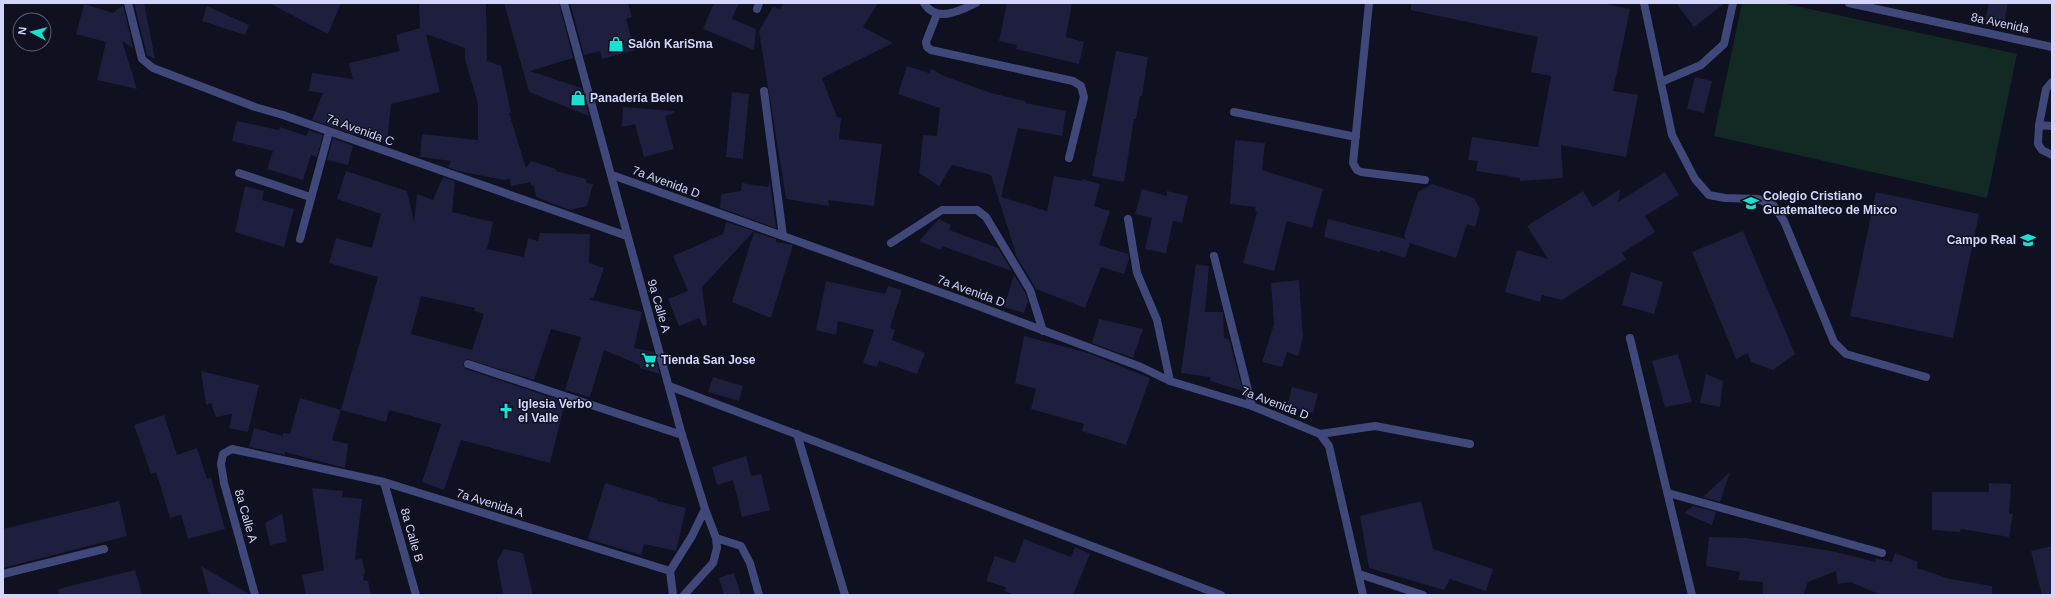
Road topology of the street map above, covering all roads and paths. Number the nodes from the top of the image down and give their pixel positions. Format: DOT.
graph roads {
  1 [pos="128,3"];
  2 [pos="564,3"];
  3 [pos="924,3"];
  4 [pos="976,3"];
  5 [pos="1369,3"];
  6 [pos="1644,3"];
  7 [pos="1733,3"];
  8 [pos="1849,3"];
  9 [pos="937,14"];
  10 [pos="2052,47"];
  11 [pos="2052,80"];
  12 [pos="1661,82"];
  13 [pos="764,91"];
  14 [pos="1234,112"];
  15 [pos="2039,125"];
  16 [pos="2052,126"];
  17 [pos="329,132"];
  18 [pos="1356,137"];
  19 [pos="2052,155"];
  20 [pos="1070,158"];
  21 [pos="239,173"];
  22 [pos="612,175"];
  23 [pos="1425,180"];
  24 [pos="310,197"];
  25 [pos="1128,218"];
  26 [pos="627,236"];
  27 [pos="784,236"];
  28 [pos="300,239"];
  29 [pos="891,243"];
  30 [pos="1214,256"];
  31 [pos="1043,331"];
  32 [pos="1630,338"];
  33 [pos="468,364"];
  34 [pos="1926,377"];
  35 [pos="1170,381"];
  36 [pos="669,386"];
  37 [pos="1252,406"];
  38 [pos="797,434"];
  39 [pos="1320,434"];
  40 [pos="682,435"];
  41 [pos="1470,444"];
  42 [pos="232,449"];
  43 [pos="384,482"];
  44 [pos="1668,493"];
  45 [pos="705,510"];
  46 [pos="716,538"];
  47 [pos="104,549"];
  48 [pos="1882,553"];
  49 [pos="670,571"];
  50 [pos="3,574"];
  51 [pos="1359,574"];
  52 [pos="255,595"];
  53 [pos="416,595"];
  54 [pos="673,595"];
  55 [pos="684,595"];
  56 [pos="760,595"];
  57 [pos="845,595"];
  58 [pos="1221,595"];
  59 [pos="1364,595"];
  60 [pos="1423,595"];
  61 [pos="1692,595"];
  1 -- 17 [label="street, 7a Avenida C"];
  2 -- 22 [label="street, 9a Calle A"];
  3 -- 9 [label="street"];
  4 -- 9 [label="street"];
  5 -- 18 [label="street"];
  6 -- 12 [label="street"];
  7 -- 12 [label="street"];
  8 -- 10 [label="street, 8a Avenida"];
  9 -- 20 [label="street"];
  11 -- 15 [label="street"];
  12 -- 34 [label="street"];
  13 -- 27 [label="street"];
  14 -- 18 [label="street"];
  15 -- 16 [label="street"];
  15 -- 19 [label="street"];
  17 -- 24 [label="street"];
  17 -- 26 [label="street, 7a Avenida C"];
  18 -- 23 [label="street"];
  21 -- 24 [label="street"];
  22 -- 26 [label="street, 9a Calle A"];
  22 -- 27 [label="street, 7a Avenida D"];
  24 -- 28 [label="street"];
  25 -- 35 [label="street"];
  26 -- 36 [label="street, 9a Calle A"];
  27 -- 31 [label="street, 7a Avenida D"];
  29 -- 31 [label="street"];
  30 -- 37 [label="street"];
  31 -- 35 [label="street, 7a Avenida D"];
  32 -- 44 [label="street"];
  33 -- 40 [label="street"];
  35 -- 37 [label="street, 7a Avenida D"];
  36 -- 38 [label="street"];
  36 -- 40 [label="street, 9a Calle A"];
  37 -- 39 [label="street, 7a Avenida D"];
  38 -- 57 [label="street"];
  38 -- 58 [label="street"];
  39 -- 41 [label="street"];
  39 -- 51 [label="street"];
  40 -- 45 [label="street, 9a Calle A"];
  42 -- 43 [label="street, 7a Avenida A"];
  42 -- 52 [label="street, 8a Calle A"];
  43 -- 49 [label="street, 7a Avenida A"];
  43 -- 53 [label="street, 8a Calle B"];
  44 -- 48 [label="street"];
  44 -- 61 [label="street"];
  45 -- 46 [label="street, 9a Calle A"];
  45 -- 49 [label="street"];
  46 -- 55 [label="street"];
  46 -- 56 [label="street"];
  47 -- 50 [label="street"];
  49 -- 54 [label="street"];
  51 -- 59 [label="street"];
  51 -- 60 [label="street"];
}
